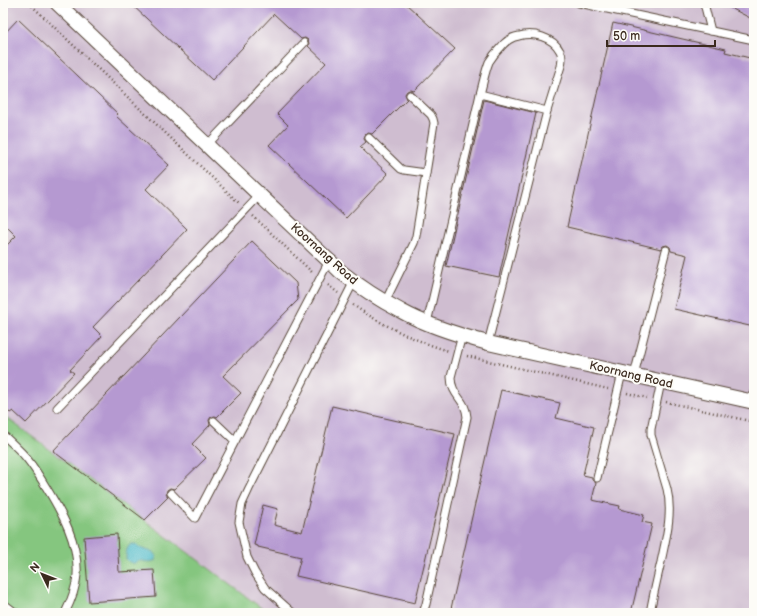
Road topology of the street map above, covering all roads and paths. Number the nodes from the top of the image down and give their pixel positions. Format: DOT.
graph roads {
  1 [pos="29,3"];
  2 [pos="57,3"];
  3 [pos="579,3"];
  4 [pos="704,3"];
  5 [pos="711,31"];
  6 [pos="754,40"];
  7 [pos="304,43"];
  8 [pos="480,94"];
  9 [pos="410,95"];
  10 [pos="547,111"];
  11 [pos="369,138"];
  12 [pos="207,145"];
  13 [pos="426,173"];
  14 [pos="260,195"];
  15 [pos="246,210"];
  16 [pos="666,250"];
  17 [pos="329,261"];
  18 [pos="320,279"];
  19 [pos="354,281"];
  20 [pos="345,299"];
  21 [pos="385,302"];
  22 [pos="427,323"];
  23 [pos="462,335"];
  24 [pos="488,342"];
  25 [pos="458,354"];
  26 [pos="628,374"];
  27 [pos="661,382"];
  28 [pos="618,391"];
  29 [pos="753,399"];
  30 [pos="657,400"];
  31 [pos="57,408"];
  32 [pos="214,421"];
  33 [pos="754,422"];
  34 [pos="3,435"];
  35 [pos="235,441"];
  36 [pos="597,478"];
  37 [pos="171,493"];
  38 [pos="3,603"];
  39 [pos="16,613"];
  40 [pos="65,613"];
  41 [pos="293,613"];
  42 [pos="423,613"];
  43 [pos="650,613"];
  1 -- 15 [label="path"];
  2 -- 12 [label="street, Koornang Road"];
  3 -- 5 [label="lane"];
  4 -- 5 [label="lane"];
  5 -- 6 [label="lane"];
  7 -- 12 [label="lane"];
  8 -- 10 [label="lane"];
  8 -- 10 [label="lane"];
  8 -- 22 [label="lane"];
  9 -- 13 [label="lane"];
  10 -- 24 [label="lane"];
  11 -- 13 [label="lane"];
  12 -- 14 [label="street, Koornang Road"];
  13 -- 21 [label="lane"];
  14 -- 15 [label="lane"];
  14 -- 17 [label="street, Koornang Road"];
  15 -- 18 [label="path"];
  15 -- 31 [label="lane"];
  16 -- 26 [label="lane"];
  17 -- 18 [label="lane"];
  17 -- 19 [label="street, Koornang Road"];
  18 -- 20 [label="path"];
  18 -- 35 [label="lane"];
  19 -- 20 [label="lane"];
  19 -- 21 [label="street, Koornang Road"];
  20 -- 25 [label="path"];
  20 -- 41 [label="lane"];
  21 -- 22 [label="street, Koornang Road"];
  22 -- 23 [label="street, Koornang Road"];
  23 -- 24 [label="street, Koornang Road"];
  23 -- 25 [label="lane"];
  24 -- 26 [label="street, Koornang Road"];
  25 -- 28 [label="path"];
  25 -- 42 [label="lane"];
  26 -- 27 [label="street, Koornang Road"];
  26 -- 28 [label="lane"];
  27 -- 29 [label="street, Koornang Road"];
  27 -- 30 [label="lane"];
  28 -- 30 [label="path"];
  28 -- 36 [label="lane"];
  30 -- 33 [label="path"];
  30 -- 43 [label="lane"];
  32 -- 35 [label="lane"];
  34 -- 40 [label="lane"];
  35 -- 37 [label="lane"];
  38 -- 39 [label="lane"];
}
